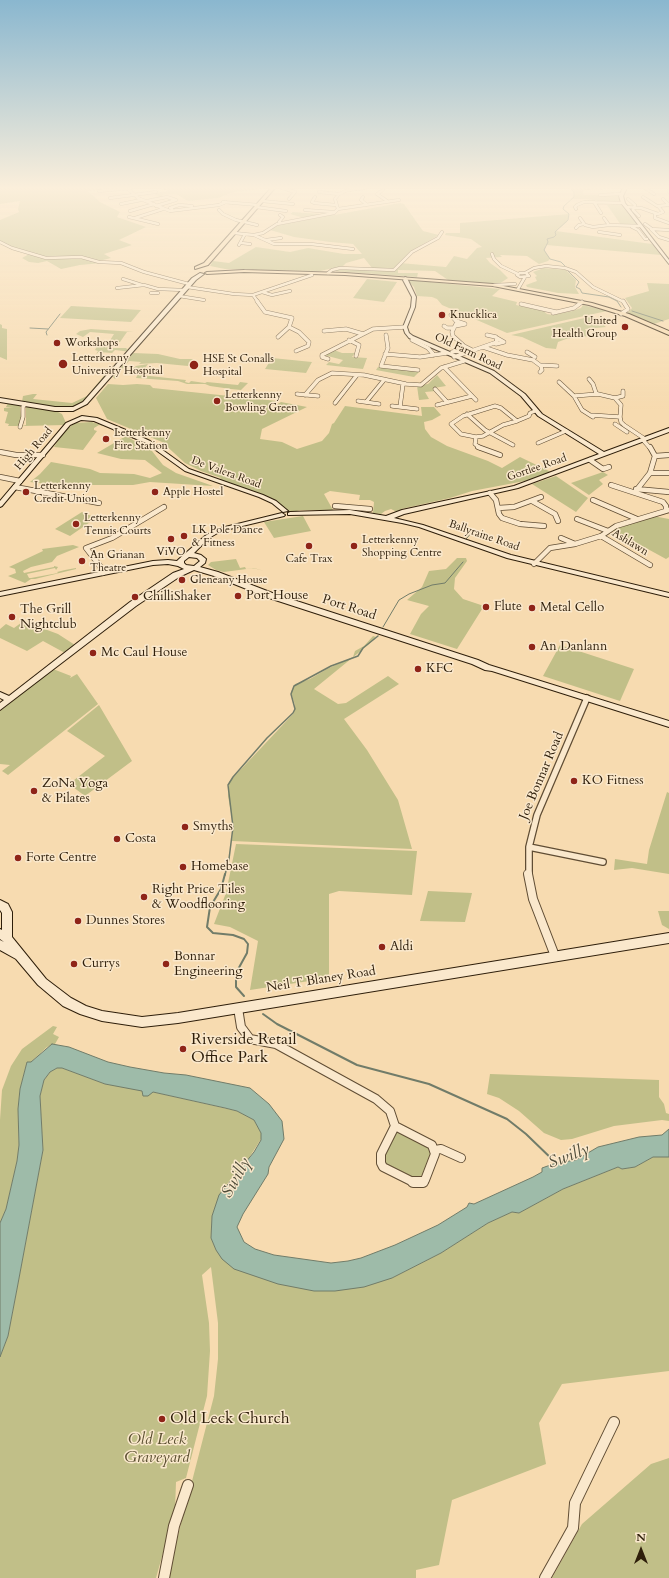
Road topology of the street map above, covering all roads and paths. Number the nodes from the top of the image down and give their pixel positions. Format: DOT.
graph roads {
  1 [pos="98,262"];
  2 [pos="213,262"];
  3 [pos="402,262"];
  4 [pos="497,262"];
  5 [pos="206,270"];
  6 [pos="394,270"];
  7 [pos="331,272"];
  8 [pos="525,273"];
  9 [pos="192,274"];
  10 [pos="397,274"];
  11 [pos="312,275"];
  12 [pos="518,275"];
  13 [pos="405,278"];
  14 [pos="526,278"];
  15 [pos="123,279"];
  16 [pos="144,285"];
  17 [pos="187,287"];
  18 [pos="516,287"];
  19 [pos="117,288"];
  20 [pos="158,289"];
  21 [pos="290,291"];
  22 [pos="262,292"];
  23 [pos="154,293"];
  24 [pos="277,294"];
  25 [pos="253,295"];
  26 [pos="179,296"];
  27 [pos="283,297"];
  28 [pos="204,300"];
  29 [pos="582,302"];
  30 [pos="521,304"];
  31 [pos="556,312"];
  32 [pos="551,314"];
  33 [pos="621,314"];
  34 [pos="452,315"];
  35 [pos="456,321"];
  36 [pos="444,326"];
  37 [pos="289,327"];
  38 [pos="320,327"];
  39 [pos="405,327"];
  40 [pos="454,327"];
  41 [pos="324,331"];
  42 [pos="298,332"];
  43 [pos="669,333"];
  44 [pos="328,334"];
  45 [pos="363,334"];
  46 [pos="386,335"];
  47 [pos="487,335"];
  48 [pos="278,336"];
  49 [pos="293,336"];
  50 [pos="497,338"];
  51 [pos="349,340"];
  52 [pos="412,340"];
  53 [pos="488,342"];
  54 [pos="496,344"];
  55 [pos="476,346"];
  56 [pos="484,346"];
  57 [pos="472,350"];
  58 [pos="296,351"];
  59 [pos="385,354"];
  60 [pos="451,354"];
  61 [pos="356,356"];
  62 [pos="434,356"];
  63 [pos="535,357"];
  64 [pos="527,358"];
  65 [pos="328,359"];
  66 [pos="464,361"];
  67 [pos="540,364"];
  68 [pos="558,366"];
  69 [pos="444,367"];
  70 [pos="418,370"];
  71 [pos="540,372"];
  72 [pos="357,375"];
  73 [pos="589,379"];
  74 [pos="384,380"];
  75 [pos="560,382"];
  76 [pos="403,384"];
  77 [pos="436,388"];
  78 [pos="622,391"];
  79 [pos="596,393"];
  80 [pos="297,394"];
  81 [pos="305,395"];
  82 [pos="318,396"];
  83 [pos="472,396"];
  84 [pos="574,396"];
  85 [pos="91,398"];
  86 [pos="615,398"];
  87 [pos="0,400"];
  88 [pos="476,400"];
  89 [pos="358,401"];
  90 [pos="366,402"];
  91 [pos="447,402"];
  92 [pos="335,403"];
  93 [pos="25,404"];
  94 [pos="379,404"];
  95 [pos="437,405"];
  96 [pos="392,406"];
  97 [pos="400,407"];
  98 [pos="55,409"];
  99 [pos="74,409"];
  100 [pos="417,409"];
  101 [pos="89,411"];
  102 [pos="535,411"];
  103 [pos="467,414"];
  104 [pos="590,415"];
  105 [pos="68,416"];
  106 [pos="620,417"];
  107 [pos="81,418"];
  108 [pos="598,419"];
  109 [pos="97,420"];
  110 [pos="517,421"];
  111 [pos="68,424"];
  112 [pos="615,424"];
  113 [pos="20,427"];
  114 [pos="623,427"];
  115 [pos="669,430"];
  116 [pos="566,431"];
  117 [pos="489,432"];
  118 [pos="629,433"];
  119 [pos="476,437"];
  120 [pos="644,439"];
  121 [pos="538,443"];
  122 [pos="513,445"];
  123 [pos="0,452"];
  124 [pos="43,455"];
  125 [pos="500,455"];
  126 [pos="605,455"];
  127 [pos="669,455"];
  128 [pos="655,456"];
  129 [pos="591,461"];
  130 [pos="609,467"];
  131 [pos="650,473"];
  132 [pos="669,473"];
  133 [pos="0,477"];
  134 [pos="20,481"];
  135 [pos="611,485"];
  136 [pos="15,487"];
  137 [pos="636,491"];
  138 [pos="669,492"];
  139 [pos="490,493"];
  140 [pos="541,497"];
  141 [pos="592,500"];
  142 [pos="532,501"];
  143 [pos="100,503"];
  144 [pos="0,505"];
  145 [pos="164,506"];
  146 [pos="335,506"];
  147 [pos="498,508"];
  148 [pos="370,509"];
  149 [pos="351,510"];
  150 [pos="668,510"];
  151 [pos="407,512"];
  152 [pos="286,513"];
  153 [pos="388,518"];
  154 [pos="577,518"];
  155 [pos="637,519"];
  156 [pos="402,521"];
  157 [pos="558,521"];
  158 [pos="544,526"];
  159 [pos="608,531"];
  160 [pos="601,536"];
  161 [pos="561,538"];
  162 [pos="575,544"];
  163 [pos="200,545"];
  164 [pos="188,556"];
  165 [pos="199,556"];
  166 [pos="202,564"];
  167 [pos="534,564"];
  168 [pos="181,565"];
  169 [pos="650,565"];
  170 [pos="193,568"];
  171 [pos="103,573"];
  172 [pos="216,574"];
  173 [pos="176,575"];
  174 [pos="0,594"];
  175 [pos="669,595"];
  176 [pos="0,694"];
  177 [pos="587,698"];
  178 [pos="9,699"];
  179 [pos="0,707"];
  180 [pos="669,724"];
  181 [pos="529,847"];
  182 [pos="603,862"];
  183 [pos="0,904"];
  184 [pos="7,916"];
  185 [pos="0,926"];
  186 [pos="669,938"];
  187 [pos="2,939"];
  188 [pos="555,956"];
  189 [pos="238,1008"];
  190 [pos="395,1126"];
  191 [pos="435,1150"];
  192 [pos="461,1158"];
  193 [pos="614,1422"];
  194 [pos="188,1484"];
  195 [pos="164,1578"];
  196 [pos="545,1578"];
  1 -- 17 [label="street"];
  2 -- 5 [label="main road"];
  3 -- 6 [label="street"];
  4 -- 12 [label="street"];
  5 -- 7 [label="main road"];
  5 -- 9 [label="main road"];
  5 -- 9 [label="main road"];
  6 -- 7 [label="street"];
  6 -- 10 [label="street"];
  7 -- 13 [label="main road"];
  8 -- 12 [label="street"];
  8 -- 14 [label="street"];
  8 -- 33 [label="street"];
  9 -- 17 [label="main road"];
  11 -- 22 [label="street"];
  12 -- 14 [label="street"];
  12 -- 18 [label="street"];
  13 -- 18 [label="main road"];
  13 -- 39 [label="main road"];
  14 -- 18 [label="street"];
  15 -- 16 [label="street"];
  16 -- 19 [label="street"];
  16 -- 20 [label="street"];
  17 -- 20 [label="street"];
  17 -- 25 [label="street"];
  17 -- 26 [label="main road"];
  18 -- 29 [label="main road"];
  20 -- 23 [label="street"];
  21 -- 24 [label="street"];
  22 -- 24 [label="street"];
  22 -- 25 [label="street"];
  24 -- 27 [label="street"];
  25 -- 37 [label="street"];
  26 -- 28 [label="street"];
  26 -- 85 [label="main road"];
  29 -- 31 [label="street"];
  29 -- 33 [label="main road"];
  30 -- 31 [label="street"];
  31 -- 32 [label="street"];
  33 -- 43 [label="main road"];
  34 -- 35 [label="street"];
  35 -- 40 [label="street"];
  35 -- 40 [label="street"];
  36 -- 40 [label="street"];
  37 -- 42 [label="street"];
  37 -- 48 [label="street"];
  38 -- 41 [label="street"];
  39 -- 45 [label="street"];
  39 -- 60 [label="main road, Old Farm Road"];
  40 -- 57 [label="street"];
  41 -- 44 [label="street"];
  41 -- 45 [label="street"];
  42 -- 49 [label="street"];
  42 -- 58 [label="street"];
  45 -- 51 [label="street"];
  46 -- 59 [label="street"];
  47 -- 50 [label="street"];
  50 -- 54 [label="street"];
  50 -- 54 [label="street"];
  51 -- 61 [label="street"];
  51 -- 65 [label="street"];
  52 -- 62 [label="street"];
  53 -- 56 [label="street"];
  54 -- 56 [label="street"];
  55 -- 56 [label="street"];
  56 -- 57 [label="street"];
  56 -- 64 [label="street"];
  57 -- 60 [label="street"];
  59 -- 62 [label="street"];
  59 -- 70 [label="street"];
  60 -- 62 [label="street"];
  60 -- 66 [label="main road, Old Farm Road"];
  63 -- 64 [label="street"];
  64 -- 67 [label="street"];
  66 -- 69 [label="street"];
  66 -- 102 [label="main road, Old Farm Road"];
  67 -- 68 [label="street"];
  67 -- 71 [label="street"];
  69 -- 76 [label="street"];
  69 -- 83 [label="street"];
  72 -- 74 [label="street"];
  72 -- 81 [label="street"];
  72 -- 92 [label="street"];
  73 -- 79 [label="street"];
  74 -- 76 [label="street"];
  74 -- 90 [label="street"];
  75 -- 84 [label="street"];
  76 -- 97 [label="street"];
  77 -- 91 [label="street"];
  78 -- 86 [label="street"];
  79 -- 84 [label="street"];
  79 -- 86 [label="street"];
  80 -- 81 [label="street"];
  81 -- 82 [label="street"];
  83 -- 88 [label="street"];
  83 -- 91 [label="street"];
  84 -- 104 [label="street"];
  85 -- 99 [label="main road"];
  85 -- 101 [label="main road"];
  86 -- 106 [label="street"];
  87 -- 93 [label="main road"];
  89 -- 90 [label="street"];
  90 -- 94 [label="street"];
  91 -- 95 [label="street"];
  93 -- 98 [label="main road"];
  93 -- 113 [label="street"];
  96 -- 97 [label="street"];
  97 -- 100 [label="street"];
  98 -- 99 [label="main road"];
  98 -- 105 [label="main road"];
  99 -- 101 [label="main road"];
  99 -- 105 [label="main road"];
  101 -- 107 [label="main road"];
  101 -- 109 [label="main road"];
  102 -- 110 [label="street"];
  102 -- 116 [label="main road, Old Farm Road"];
  103 -- 110 [label="street"];
  103 -- 117 [label="street"];
  103 -- 119 [label="street"];
  104 -- 106 [label="street"];
  104 -- 108 [label="street"];
  105 -- 107 [label="main road"];
  105 -- 111 [label="main road"];
  106 -- 114 [label="street"];
  107 -- 109 [label="main road"];
  107 -- 111 [label="main road"];
  109 -- 152 [label="main road, De Valera Road"];
  110 -- 117 [label="street"];
  111 -- 124 [label="main road, High Road"];
  112 -- 114 [label="street"];
  114 -- 118 [label="street"];
  114 -- 120 [label="street"];
  115 -- 120 [label="main road, Gortlee Road"];
  116 -- 121 [label="street"];
  116 -- 126 [label="main road, Old Farm Road"];
  117 -- 119 [label="street"];
  117 -- 122 [label="street"];
  119 -- 125 [label="street"];
  120 -- 126 [label="main road, Gortlee Road"];
  120 -- 128 [label="street"];
  123 -- 124 [label="street"];
  124 -- 134 [label="main road, High Road"];
  126 -- 129 [label="main road, Gortlee Road"];
  127 -- 128 [label="street"];
  128 -- 131 [label="street"];
  129 -- 130 [label="street"];
  129 -- 139 [label="main road, Gortlee Road"];
  131 -- 132 [label="street"];
  131 -- 137 [label="street"];
  133 -- 134 [label="street"];
  134 -- 136 [label="main road, High Road"];
  135 -- 137 [label="street, Ashlawn"];
  136 -- 143 [label="street"];
  136 -- 144 [label="main road, High Road"];
  137 -- 138 [label="street, Ashlawn"];
  137 -- 150 [label="street, Ashlawn"];
  139 -- 147 [label="street"];
  139 -- 151 [label="main road, Gortlee Road"];
  140 -- 142 [label="street"];
  141 -- 155 [label="street, Ashlawn"];
  142 -- 147 [label="street"];
  142 -- 157 [label="street"];
  145 -- 171 [label="street"];
  146 -- 149 [label="street"];
  147 -- 158 [label="street"];
  148 -- 149 [label="street"];
  149 -- 152 [label="main road, Ballyraine Road"];
  149 -- 153 [label="main road, Ballyraine Road"];
  150 -- 155 [label="street, Ashlawn"];
  151 -- 153 [label="main road, Gortlee Road"];
  151 -- 156 [label="main road"];
  152 -- 163 [label="main road, Ballyraine Road"];
  153 -- 156 [label="main road, Ballyraine Road"];
  154 -- 159 [label="street, Ashlawn"];
  155 -- 159 [label="street, Ashlawn"];
  156 -- 167 [label="main road, Ballyraine Road"];
  159 -- 160 [label="street, Ashlawn"];
  160 -- 162 [label="street, Ashlawn"];
  160 -- 169 [label="street, Ashlawn"];
  161 -- 162 [label="street"];
  162 -- 167 [label="street, Ashlawn"];
  163 -- 164 [label="main road, Ballyraine Road"];
  163 -- 165 [label="main road"];
  164 -- 165 [label="main road"];
  164 -- 168 [label="main road, Ballyraine Road"];
  165 -- 166 [label="main road"];
  166 -- 170 [label="main road"];
  166 -- 172 [label="main road, Port Road"];
  167 -- 175 [label="main road, Ballyraine Road"];
  168 -- 170 [label="main road, Port Road"];
  168 -- 171 [label="main road, Port Road"];
  168 -- 173 [label="main road, Ballyraine Road"];
  170 -- 172 [label="main road, Port Road"];
  170 -- 173 [label="main road"];
  171 -- 174 [label="main road, Port Road"];
  172 -- 177 [label="main road, Port Road"];
  173 -- 178 [label="main road"];
  176 -- 178 [label="main road"];
  177 -- 180 [label="main road, Port Road"];
  177 -- 181 [label="street, Joe Bonnar Road"];
  178 -- 179 [label="main road"];
  181 -- 182 [label="street"];
  181 -- 188 [label="street, Joe Bonnar Road"];
  183 -- 184 [label="main road"];
  184 -- 185 [label="main road"];
  184 -- 187 [label="main road"];
  186 -- 188 [label="main road, Neil T Blaney Road"];
  187 -- 189 [label="main road, Neil T Blaney Road"];
  188 -- 189 [label="main road, Neil T Blaney Road"];
  189 -- 190 [label="street"];
  190 -- 191 [label="street"];
  190 -- 191 [label="street"];
  191 -- 192 [label="street"];
  193 -- 196 [label="street"];
  194 -- 195 [label="street"];
}
